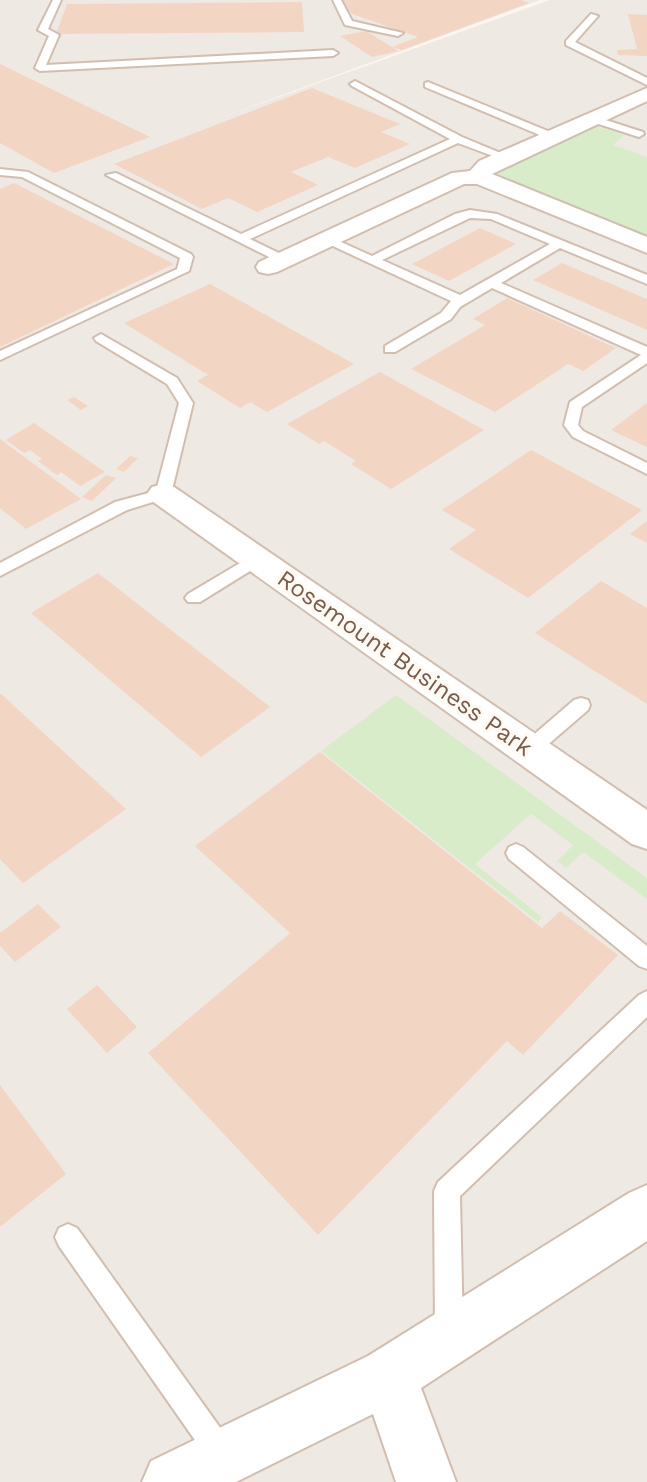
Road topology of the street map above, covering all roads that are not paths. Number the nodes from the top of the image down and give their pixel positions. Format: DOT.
graph roads {
  1 [pos="57,0"];
  2 [pos="337,0"];
  3 [pos="594,16"];
  4 [pos="398,33"];
  5 [pos="333,53"];
  6 [pos="647,82"];
  7 [pos="355,84"];
  8 [pos="428,85"];
  9 [pos="647,94"];
  10 [pos="590,118"];
  11 [pos="643,132"];
  12 [pos="551,136"];
  13 [pos="458,139"];
  14 [pos="622,144"];
  15 [pos="505,157"];
  16 [pos="0,172"];
  17 [pos="112,176"];
  18 [pos="480,177"];
  19 [pos="240,239"];
  20 [pos="326,240"];
  21 [pos="558,244"];
  22 [pos="647,246"];
  23 [pos="373,260"];
  24 [pos="275,263"];
  25 [pos="647,280"];
  26 [pos="489,282"];
  27 [pos="460,300"];
  28 [pos="101,338"];
  29 [pos="390,349"];
  30 [pos="647,354"];
  31 [pos="0,356"];
  32 [pos="647,469"];
  33 [pos="163,494"];
  34 [pos="0,549"];
  35 [pos="257,559"];
  36 [pos="16,562"];
  37 [pos="0,570"];
  38 [pos="194,598"];
  39 [pos="581,705"];
  40 [pos="530,749"];
  41 [pos="647,832"];
  42 [pos="516,853"];
  43 [pos="647,959"];
  44 [pos="647,1002"];
  45 [pos="647,1211"];
  46 [pos="68,1237"];
  47 [pos="449,1336"];
  48 [pos="388,1376"];
  49 [pos="224,1457"];
  50 [pos="172,1482"];
  51 [pos="426,1482"];
  1 -- 5 [label="lane"];
  2 -- 4 [label="lane"];
  3 -- 6 [label="lane"];
  7 -- 13 [label="lane"];
  8 -- 12 [label="lane"];
  9 -- 10 [label="street"];
  10 -- 11 [label="lane"];
  10 -- 12 [label="street"];
  11 -- 14 [label="lane"];
  12 -- 15 [label="street"];
  13 -- 15 [label="lane"];
  13 -- 19 [label="lane"];
  15 -- 18 [label="street"];
  16 -- 31 [label="lane"];
  17 -- 19 [label="lane"];
  18 -- 20 [label="street"];
  18 -- 22 [label="street"];
  19 -- 24 [label="lane"];
  20 -- 23 [label="lane"];
  20 -- 24 [label="street"];
  21 -- 23 [label="lane"];
  21 -- 25 [label="lane"];
  21 -- 26 [label="lane"];
  23 -- 27 [label="lane"];
  26 -- 27 [label="lane"];
  26 -- 30 [label="lane"];
  27 -- 29 [label="lane"];
  28 -- 33 [label="lane"];
  30 -- 32 [label="lane"];
  33 -- 35 [label="street, Rosemount Business Park"];
  33 -- 36 [label="lane"];
  34 -- 36 [label="lane"];
  35 -- 38 [label="lane"];
  35 -- 40 [label="street, Rosemount Business Park"];
  36 -- 37 [label="lane"];
  39 -- 40 [label="lane"];
  40 -- 41 [label="street, Rosemount Business Park"];
  42 -- 43 [label="lane"];
  44 -- 47 [label="lane"];
  45 -- 47 [label="street"];
  46 -- 49 [label="lane"];
  47 -- 48 [label="street"];
  48 -- 49 [label="street"];
  48 -- 51 [label="street"];
  49 -- 50 [label="street"];
}
